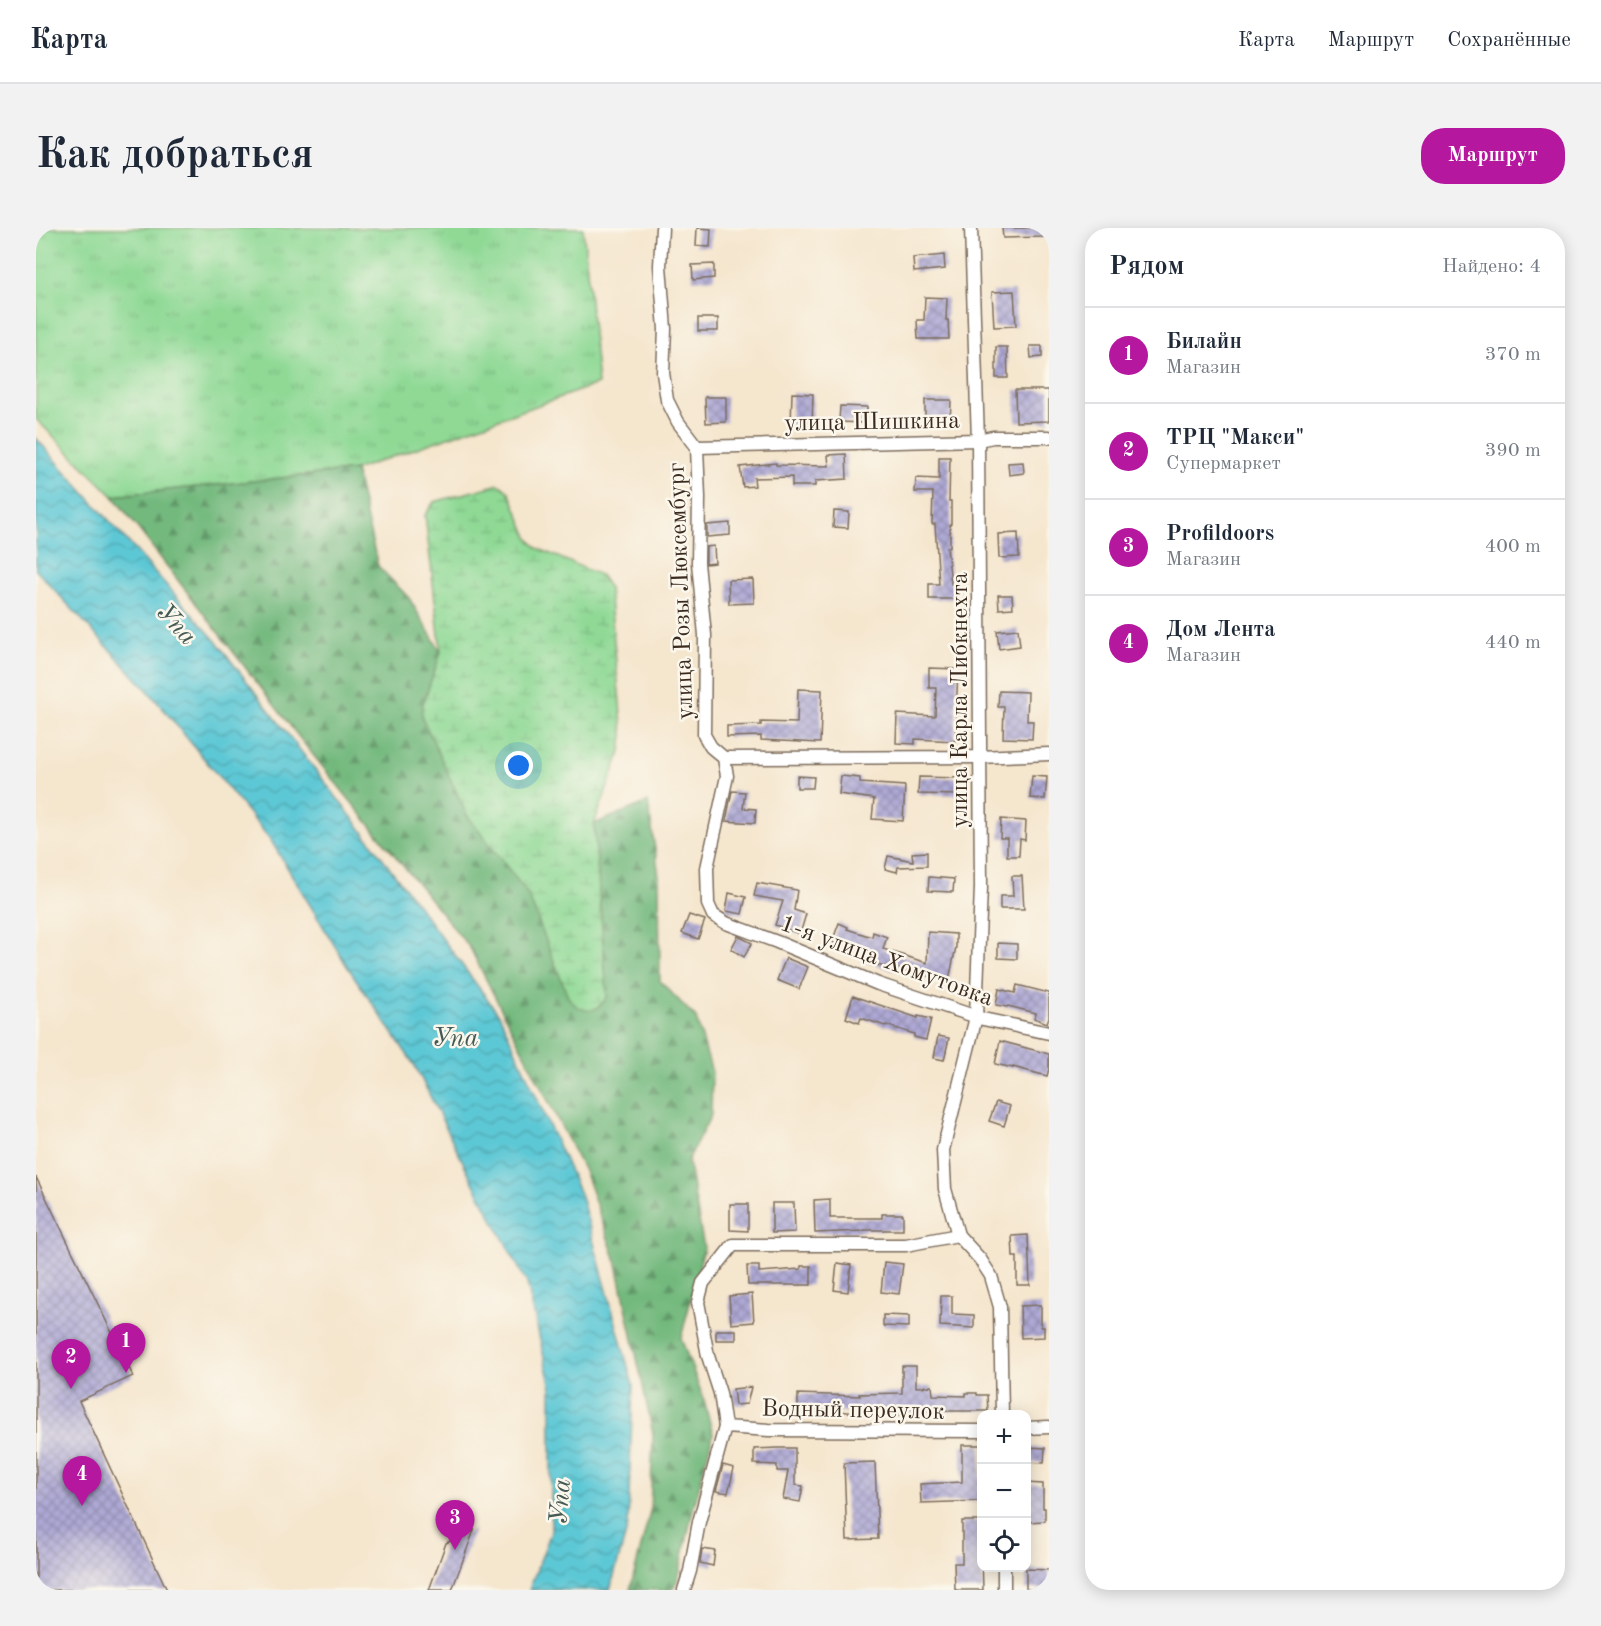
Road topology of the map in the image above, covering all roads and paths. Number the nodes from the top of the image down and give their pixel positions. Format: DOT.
graph roads {
  1 [pos="662,228"];
  2 [pos="971,228"];
  3 [pos="1049,437"];
  4 [pos="978,440"];
  5 [pos="697,447"];
  6 [pos="1049,754"];
  7 [pos="980,757"];
  8 [pos="724,758"];
  9 [pos="976,1017"];
  10 [pos="1049,1033"];
  11 [pos="958,1235"];
  12 [pos="1002,1410"];
  13 [pos="724,1427"];
  14 [pos="1049,1427"];
  15 [pos="1031,1428"];
  16 [pos="977,1431"];
  17 [pos="1004,1572"];
  18 [pos="684,1590"];
  19 [pos="1004,1590"];
  1 -- 5 [label="street, улица Розы Люксембург"];
  2 -- 4 [label="street, улица Карла Либкнехта"];
  3 -- 4 [label="street, улица Шишкина"];
  4 -- 5 [label="street, улица Шишкина"];
  4 -- 7 [label="street, улица Карла Либкнехта"];
  5 -- 8 [label="street, улица Розы Люксембург"];
  6 -- 7 [label="street"];
  7 -- 8 [label="street"];
  7 -- 9 [label="street, улица Карла Либкнехта"];
  8 -- 9 [label="street, 1-я улица Хомутовка"];
  9 -- 10 [label="street, 1-я улица Хомутовка"];
  9 -- 11 [label="street, улица Карла Либкнехта"];
  11 -- 12 [label="street"];
  11 -- 13 [label="street"];
  13 -- 16 [label="street, Водный переулок"];
  13 -- 18 [label="street"];
  14 -- 15 [label="street"];
  17 -- 19 [label="street"];
}
